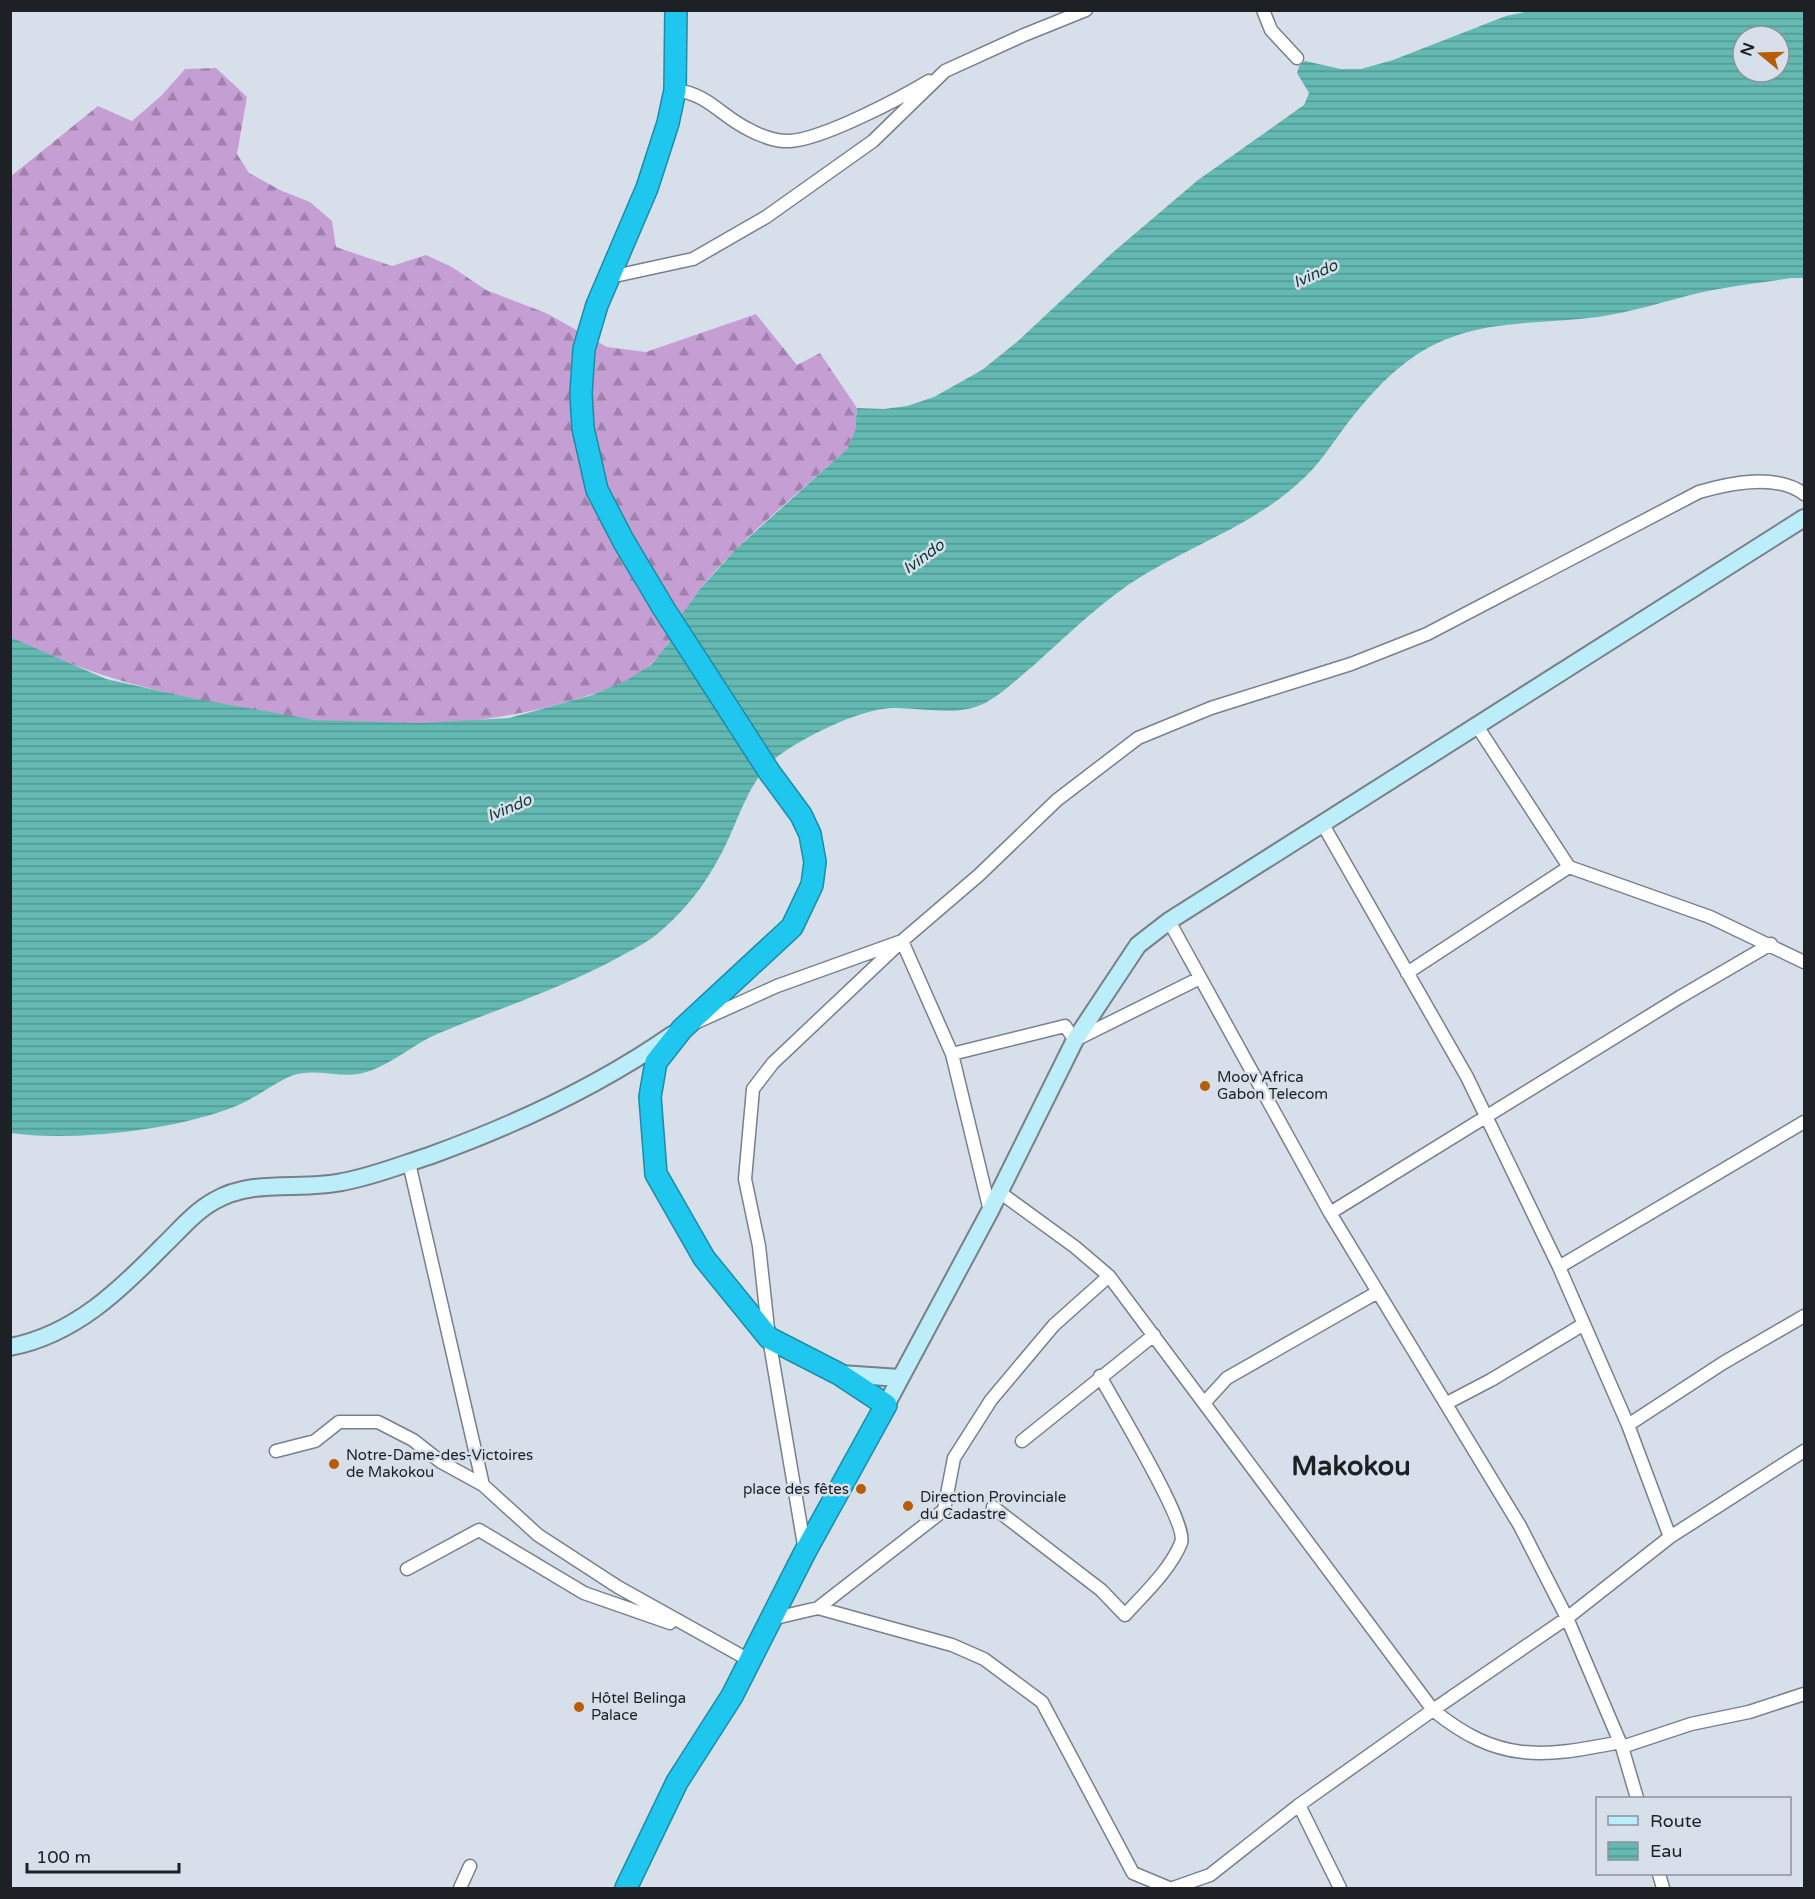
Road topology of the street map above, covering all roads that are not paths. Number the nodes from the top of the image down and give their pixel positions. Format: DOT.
graph roads {
  1 [pos="676,10"];
  2 [pos="1086,10"];
  3 [pos="1263,10"];
  4 [pos="1059,15"];
  5 [pos="1297,58"];
  6 [pos="945,71"];
  7 [pos="675,90"];
  8 [pos="610,277"];
  9 [pos="1804,494"];
  10 [pos="1804,518"];
  11 [pos="1477,726"];
  12 [pos="1322,823"];
  13 [pos="1569,867"];
  14 [pos="1169,921"];
  15 [pos="902,941"];
  16 [pos="1771,944"];
  17 [pos="1804,962"];
  18 [pos="1407,973"];
  19 [pos="1198,978"];
  20 [pos="682,1029"];
  21 [pos="1076,1040"];
  22 [pos="952,1054"];
  23 [pos="1486,1117"];
  24 [pos="1804,1122"];
  25 [pos="409,1163"];
  26 [pos="998,1191"];
  27 [pos="990,1211"];
  28 [pos="1330,1213"];
  29 [pos="1559,1267"];
  30 [pos="1109,1276"];
  31 [pos="1376,1293"];
  32 [pos="1804,1316"];
  33 [pos="1584,1324"];
  34 [pos="1154,1335"];
  35 [pos="769,1338"];
  36 [pos="10,1347"];
  37 [pos="839,1374"];
  38 [pos="1100,1376"];
  39 [pos="900,1378"];
  40 [pos="1205,1402"];
  41 [pos="1447,1402"];
  42 [pos="886,1405"];
  43 [pos="1628,1425"];
  44 [pos="1022,1441"];
  45 [pos="276,1451"];
  46 [pos="1804,1451"];
  47 [pos="483,1485"];
  48 [pos="993,1507"];
  49 [pos="1670,1537"];
  50 [pos="805,1552"];
  51 [pos="406,1569"];
  52 [pos="818,1608"];
  53 [pos="1568,1618"];
  54 [pos="771,1619"];
  55 [pos="699,1633"];
  56 [pos="749,1660"];
  57 [pos="1804,1694"];
  58 [pos="1433,1710"];
  59 [pos="1621,1744"];
  60 [pos="1637,1797"];
  61 [pos="1299,1805"];
  62 [pos="470,1866"];
  63 [pos="460,1888"];
  64 [pos="626,1888"];
  65 [pos="1171,1888"];
  66 [pos="1340,1888"];
  1 -- 7 [label="highway"];
  2 -- 4 [label="street"];
  3 -- 5 [label="street"];
  4 -- 6 [label="street"];
  6 -- 7 [label="street"];
  6 -- 8 [label="street"];
  7 -- 8 [label="highway"];
  8 -- 20 [label="highway"];
  9 -- 15 [label="street"];
  10 -- 11 [label="street"];
  11 -- 12 [label="street"];
  11 -- 13 [label="street"];
  12 -- 14 [label="street"];
  12 -- 18 [label="street"];
  13 -- 16 [label="street"];
  13 -- 18 [label="street"];
  14 -- 19 [label="street"];
  14 -- 21 [label="street"];
  15 -- 20 [label="street"];
  15 -- 22 [label="street"];
  15 -- 35 [label="street"];
  16 -- 17 [label="street"];
  16 -- 23 [label="street"];
  18 -- 23 [label="street"];
  19 -- 21 [label="street"];
  19 -- 28 [label="street"];
  20 -- 25 [label="street"];
  20 -- 35 [label="highway"];
  21 -- 22 [label="street"];
  21 -- 26 [label="street"];
  22 -- 27 [label="street"];
  23 -- 28 [label="street"];
  23 -- 29 [label="street"];
  24 -- 29 [label="street"];
  25 -- 36 [label="street"];
  25 -- 47 [label="street"];
  26 -- 27 [label="street"];
  26 -- 30 [label="street"];
  27 -- 39 [label="street"];
  28 -- 31 [label="street"];
  29 -- 33 [label="street"];
  30 -- 34 [label="street"];
  30 -- 52 [label="street"];
  31 -- 40 [label="street"];
  31 -- 41 [label="street"];
  32 -- 43 [label="street"];
  33 -- 41 [label="street"];
  33 -- 43 [label="street"];
  34 -- 38 [label="street"];
  34 -- 40 [label="street"];
  35 -- 37 [label="highway"];
  35 -- 50 [label="street"];
  37 -- 39 [label="street"];
  37 -- 42 [label="highway"];
  38 -- 44 [label="street"];
  38 -- 48 [label="street"];
  39 -- 42 [label="street"];
  40 -- 58 [label="street"];
  41 -- 53 [label="street"];
  42 -- 50 [label="highway"];
  43 -- 49 [label="street"];
  45 -- 47 [label="street"];
  46 -- 49 [label="street"];
  47 -- 55 [label="street"];
  49 -- 53 [label="street"];
  50 -- 54 [label="highway"];
  51 -- 55 [label="street"];
  52 -- 54 [label="street"];
  52 -- 65 [label="street"];
  53 -- 58 [label="street"];
  53 -- 59 [label="street"];
  54 -- 56 [label="highway"];
  55 -- 56 [label="street"];
  56 -- 64 [label="highway"];
  57 -- 59 [label="street"];
  58 -- 59 [label="street"];
  58 -- 61 [label="street"];
  59 -- 60 [label="street"];
  61 -- 65 [label="street"];
  61 -- 66 [label="street"];
  62 -- 63 [label="street"];
}
